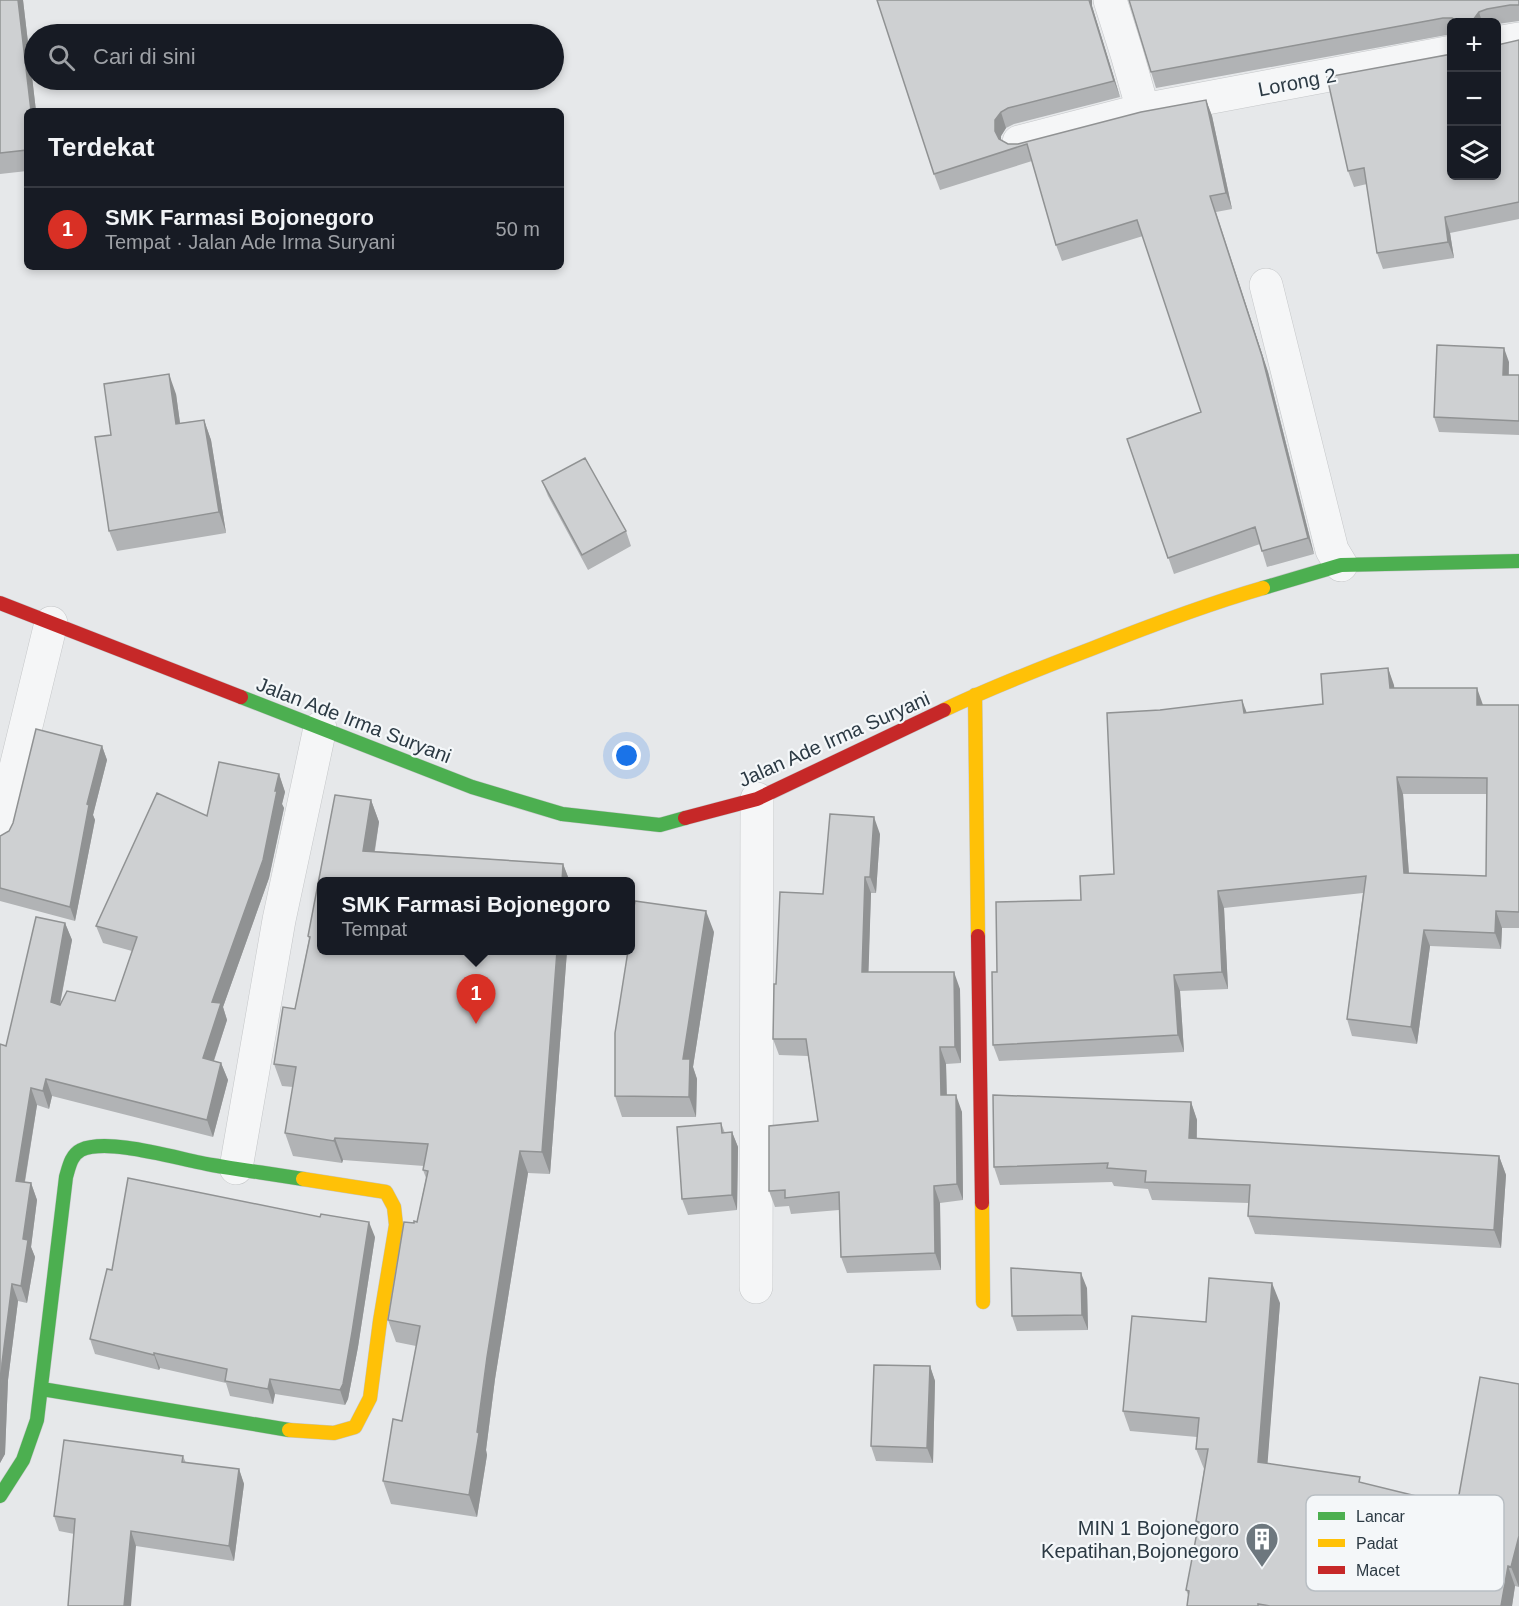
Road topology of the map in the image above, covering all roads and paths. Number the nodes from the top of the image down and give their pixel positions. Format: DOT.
graph roads {
  1 [pos="1110,0"];
  2 [pos="1519,39"];
  3 [pos="1501,42"];
  4 [pos="1447,53"];
  5 [pos="1143,111"];
  6 [pos="1019,142"];
  7 [pos="1266,285"];
  8 [pos="1519,561"];
  9 [pos="1341,565"];
  10 [pos="0,603"];
  11 [pos="51,623"];
  12 [pos="975,695"];
  13 [pos="320,728"];
  14 [pos="757,799"];
  15 [pos="0,833"];
  16 [pos="236,1168"];
  17 [pos="756,1287"];
  18 [pos="983,1302"];
  19 [pos="42,1389"];
  20 [pos="0,1496"];
  1 -- 5 [label="street"];
  2 -- 3 [label="street"];
  4 -- 5 [label="street, Lorong 2"];
  5 -- 6 [label="street, Lorong 2"];
  7 -- 9 [label="street"];
  8 -- 9 [label="street, Jalan Ade Irma Suryani"];
  9 -- 12 [label="street, Jalan Ade Irma Suryani"];
  10 -- 11 [label="street, Jalan Ade Irma Suryani"];
  11 -- 13 [label="street, Jalan Ade Irma Suryani"];
  11 -- 15 [label="street"];
  12 -- 14 [label="street, Jalan Ade Irma Suryani"];
  12 -- 18 [label="street"];
  13 -- 14 [label="street, Jalan Ade Irma Suryani"];
  13 -- 16 [label="street"];
  14 -- 17 [label="street"];
  16 -- 19 [label="street"];
  16 -- 19 [label="street"];
  19 -- 20 [label="street"];
}
